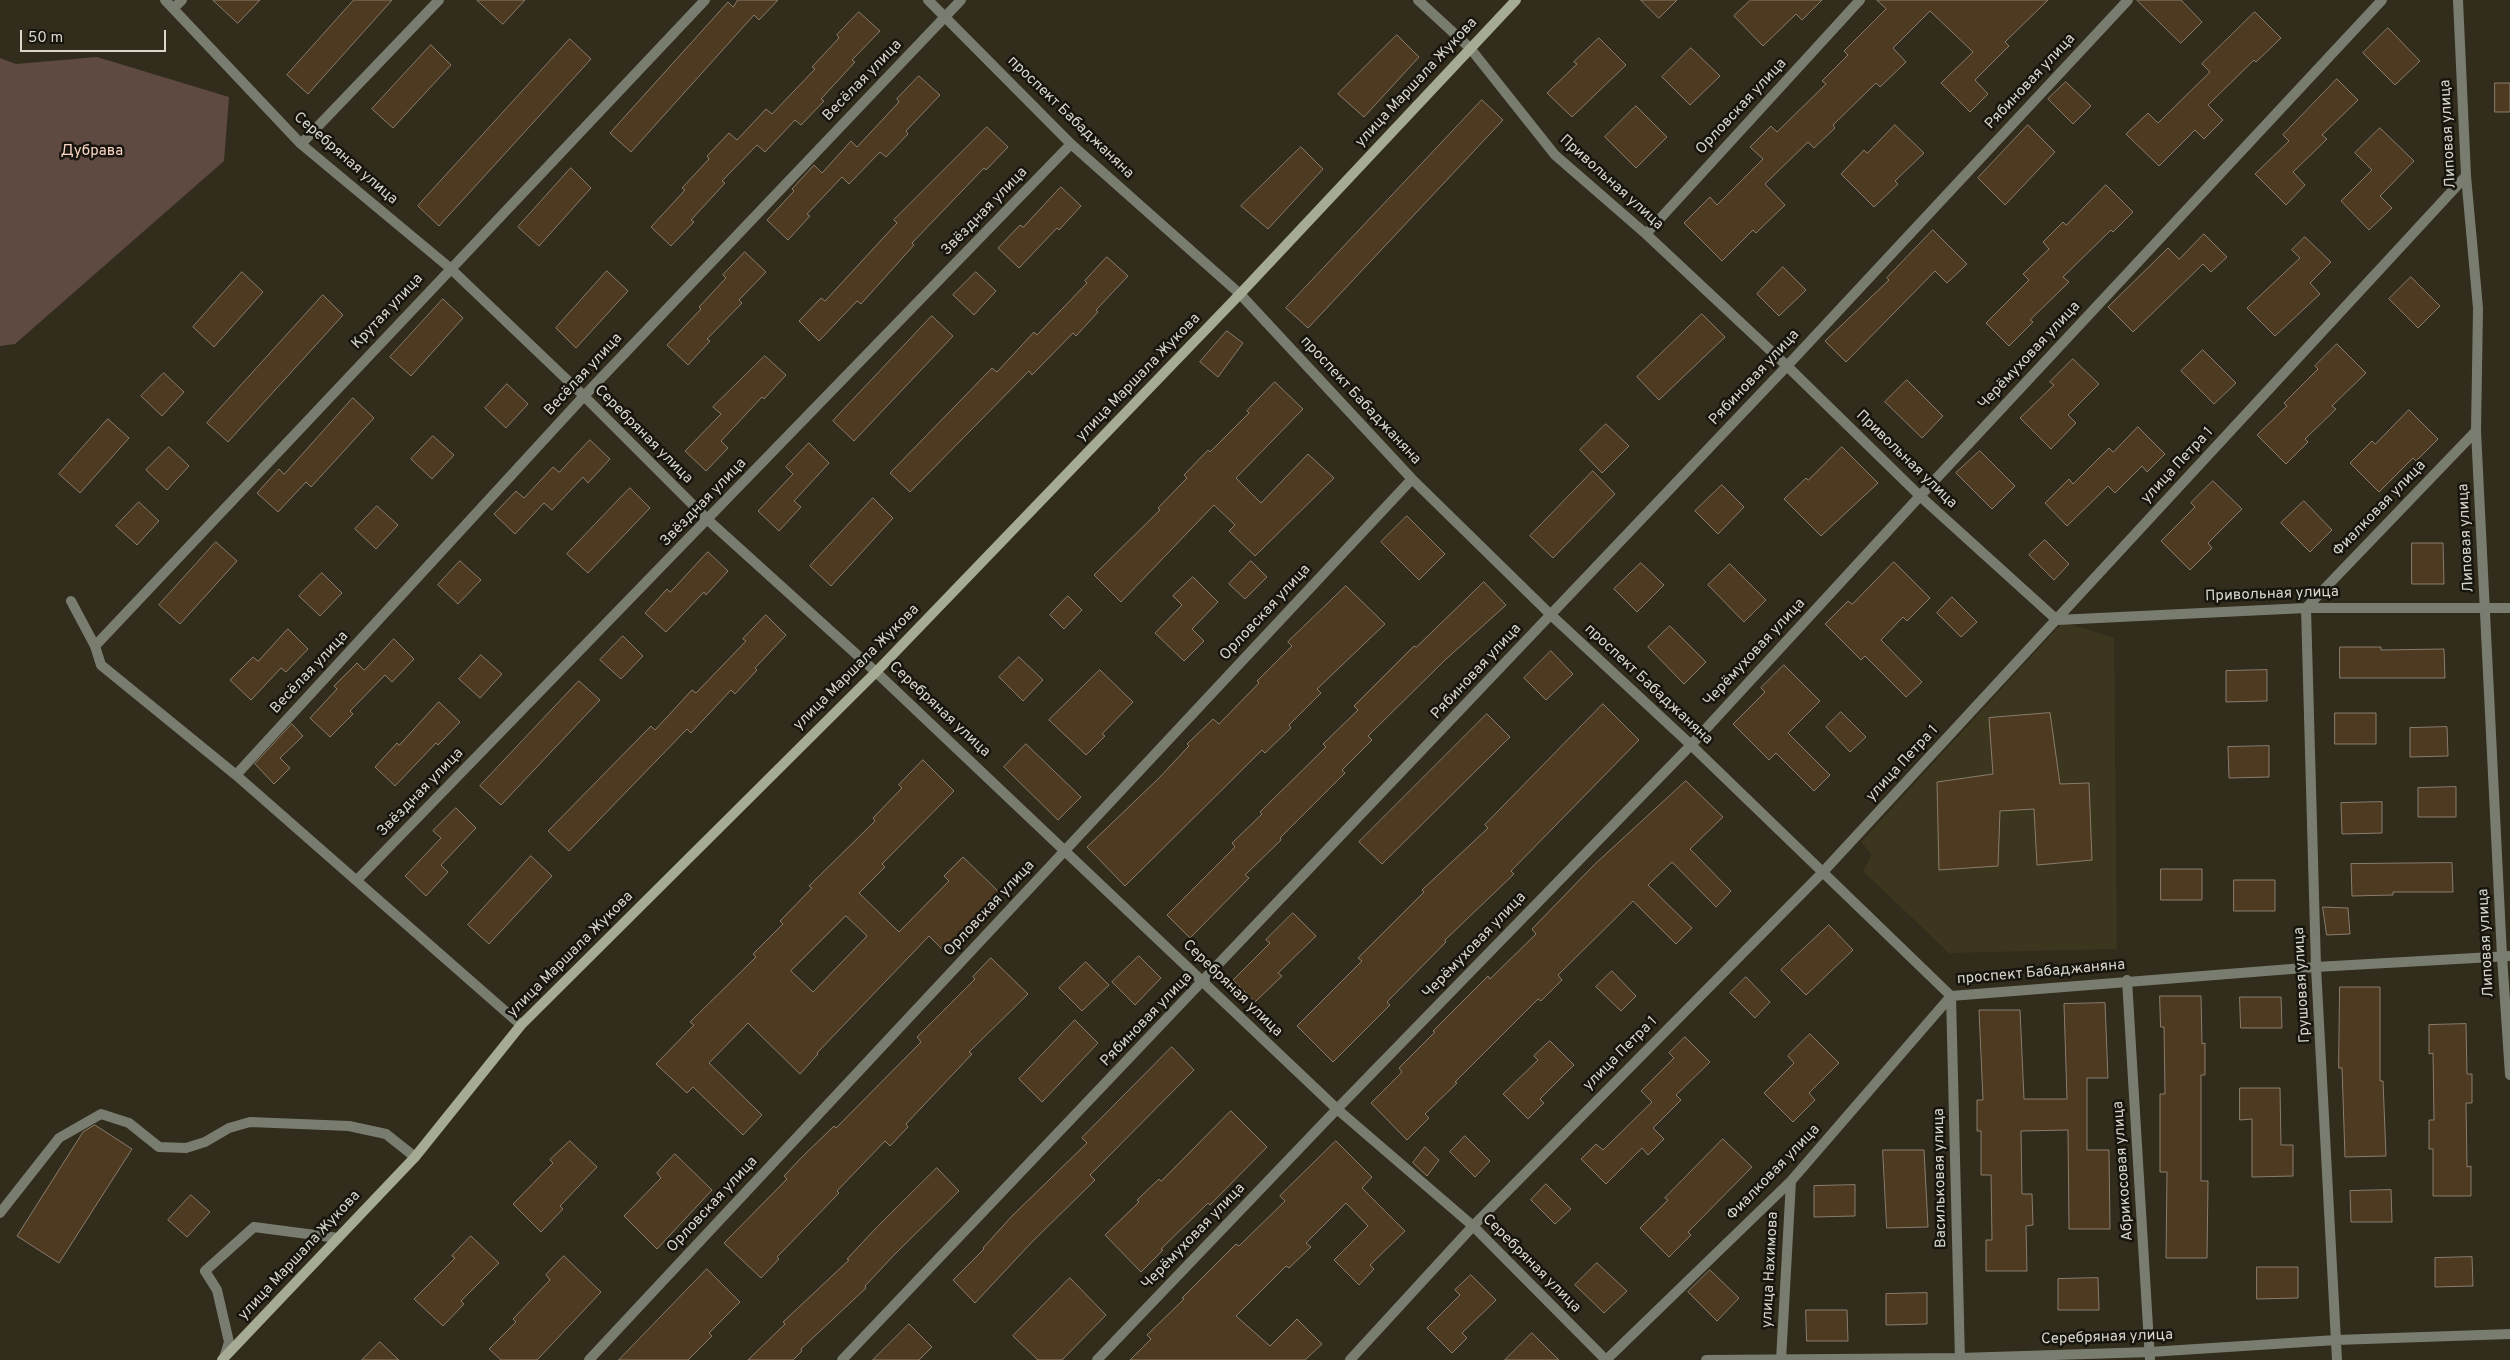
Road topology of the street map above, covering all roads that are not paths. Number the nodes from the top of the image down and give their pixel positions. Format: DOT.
graph roads {
  1 [pos="165,0"];
  2 [pos="182,0"];
  3 [pos="438,0"];
  4 [pos="705,0"];
  5 [pos="928,0"];
  6 [pos="961,0"];
  7 [pos="1418,0"];
  8 [pos="1516,0"];
  9 [pos="1860,0"];
  10 [pos="2128,0"];
  11 [pos="2382,0"];
  12 [pos="2458,0"];
  13 [pos="174,8"];
  14 [pos="946,16"];
  15 [pos="1470,48"];
  16 [pos="301,144"];
  17 [pos="1071,144"];
  18 [pos="2466,176"];
  19 [pos="1646,234"];
  20 [pos="450,268"];
  21 [pos="1240,294"];
  22 [pos="1787,366"];
  23 [pos="584,396"];
  24 [pos="2476,431"];
  25 [pos="1412,479"];
  26 [pos="1920,496"];
  27 [pos="708,520"];
  28 [pos="71,601"];
  29 [pos="2306,608"];
  30 [pos="2486,608"];
  31 [pos="2510,608"];
  32 [pos="1551,615"];
  33 [pos="2057,620"];
  34 [pos="95,646"];
  35 [pos="876,672"];
  36 [pos="1691,745"];
  37 [pos="236,776"];
  38 [pos="1065,851"];
  39 [pos="1822,873"];
  40 [pos="356,880"];
  41 [pos="2506,956"];
  42 [pos="2316,967"];
  43 [pos="2127,980"];
  44 [pos="1203,983"];
  45 [pos="1951,996"];
  46 [pos="521,1025"];
  47 [pos="2510,1075"];
  48 [pos="1337,1109"];
  49 [pos="415,1157"];
  50 [pos="1791,1181"];
  51 [pos="0,1213"];
  52 [pos="1473,1226"];
  53 [pos="338,1238"];
  54 [pos="2510,1334"];
  55 [pos="2336,1340"];
  56 [pos="2150,1356"];
  57 [pos="223,1359"];
  58 [pos="1960,1359"];
  59 [pos="589,1360"];
  60 [pos="842,1360"];
  61 [pos="1098,1360"];
  62 [pos="1350,1360"];
  63 [pos="1606,1360"];
  64 [pos="1706,1360"];
  65 [pos="1781,1360"];
  66 [pos="2337,1360"];
  1 -- 13 [label="street, Серебряная улица"];
  2 -- 13 [label="street"];
  3 -- 16 [label="street"];
  4 -- 20 [label="street, Крутая улица"];
  5 -- 14 [label="street, проспект Бабаджаняна"];
  6 -- 14 [label="street, Весёлая улица"];
  7 -- 15 [label="street, Привольная улица"];
  8 -- 15 [label="main road, улица Маршала Жукова"];
  9 -- 19 [label="street, Орловская улица"];
  10 -- 22 [label="street, Рябиновая улица"];
  11 -- 26 [label="street, Черёмуховая улица"];
  12 -- 18 [label="street, Липовая улица"];
  13 -- 16 [label="street, Серебряная улица"];
  14 -- 17 [label="street, проспект Бабаджаняна"];
  14 -- 23 [label="street, Весёлая улица"];
  15 -- 19 [label="street, Привольная улица"];
  15 -- 21 [label="main road, улица Маршала Жукова"];
  16 -- 20 [label="street, Серебряная улица"];
  17 -- 21 [label="street, проспект Бабаджаняна"];
  17 -- 27 [label="street, Звёздная улица"];
  18 -- 24 [label="street, Липовая улица"];
  18 -- 33 [label="street, улица Петра 1"];
  19 -- 22 [label="street, Привольная улица"];
  20 -- 23 [label="street, Серебряная улица"];
  20 -- 34 [label="street, Крутая улица"];
  21 -- 25 [label="street, проспект Бабаджаняна"];
  21 -- 35 [label="main road, улица Маршала Жукова"];
  22 -- 26 [label="street, Привольная улица"];
  22 -- 32 [label="street, Рябиновая улица"];
  23 -- 27 [label="street, Серебряная улица"];
  23 -- 37 [label="street, Весёлая улица"];
  24 -- 29 [label="street, Фиалковая улица"];
  24 -- 30 [label="street, Липовая улица"];
  25 -- 32 [label="street, проспект Бабаджаняна"];
  25 -- 38 [label="street, Орловская улица"];
  26 -- 33 [label="street, Привольная улица"];
  26 -- 36 [label="street, Черёмуховая улица"];
  27 -- 35 [label="street, Серебряная улица"];
  27 -- 40 [label="street, Звёздная улица"];
  28 -- 34 [label="street"];
  29 -- 30 [label="street, Привольная улица"];
  29 -- 33 [label="street, Привольная улица"];
  29 -- 42 [label="street, Грушовая улица"];
  30 -- 31 [label="street, Привольная улица"];
  30 -- 41 [label="street, Липовая улица"];
  32 -- 36 [label="street, проспект Бабаджаняна"];
  32 -- 44 [label="street, Рябиновая улица"];
  33 -- 39 [label="street, улица Петра 1"];
  34 -- 37 [label="street"];
  35 -- 38 [label="street, Серебряная улица"];
  35 -- 46 [label="main road, улица Маршала Жукова"];
  36 -- 39 [label="street, проспект Бабаджаняна"];
  36 -- 48 [label="street, Черёмуховая улица"];
  37 -- 40 [label="street"];
  38 -- 44 [label="street, Серебряная улица"];
  38 -- 59 [label="street, Орловская улица"];
  39 -- 45 [label="street, проспект Бабаджаняна"];
  39 -- 52 [label="street, улица Петра 1"];
  40 -- 46 [label="street"];
  41 -- 42 [label="street, проспект Бабаджаняна"];
  41 -- 47 [label="street, Липовая улица"];
  42 -- 43 [label="street, проспект Бабаджаняна"];
  42 -- 55 [label="street, Грушовая улица"];
  43 -- 45 [label="street, проспект Бабаджаняна"];
  43 -- 56 [label="street, Абрикосовая улица"];
  44 -- 48 [label="street, Серебряная улица"];
  44 -- 60 [label="street, Рябиновая улица"];
  45 -- 50 [label="street, Фиалковая улица"];
  45 -- 58 [label="street, Васильковая улица"];
  46 -- 49 [label="main road, улица Маршала Жукова"];
  48 -- 52 [label="street, Серебряная улица"];
  48 -- 61 [label="street, Черёмуховая улица"];
  49 -- 51 [label="street"];
  49 -- 53 [label="main road, улица Маршала Жукова"];
  50 -- 63 [label="street, Фиалковая улица"];
  50 -- 65 [label="street, улица Нахимова"];
  52 -- 62 [label="street, улица Петра 1"];
  52 -- 63 [label="street, Серебряная улица"];
  53 -- 57 [label="main road, улица Маршала Жукова"];
  53 -- 57 [label="street"];
  54 -- 55 [label="street, Серебряная улица"];
  55 -- 56 [label="street, Серебряная улица"];
  55 -- 66 [label="street, Грушовая улица"];
  56 -- 58 [label="street, Серебряная улица"];
  58 -- 65 [label="street, Серебряная улица"];
  64 -- 65 [label="street, Серебряная улица"];
}
